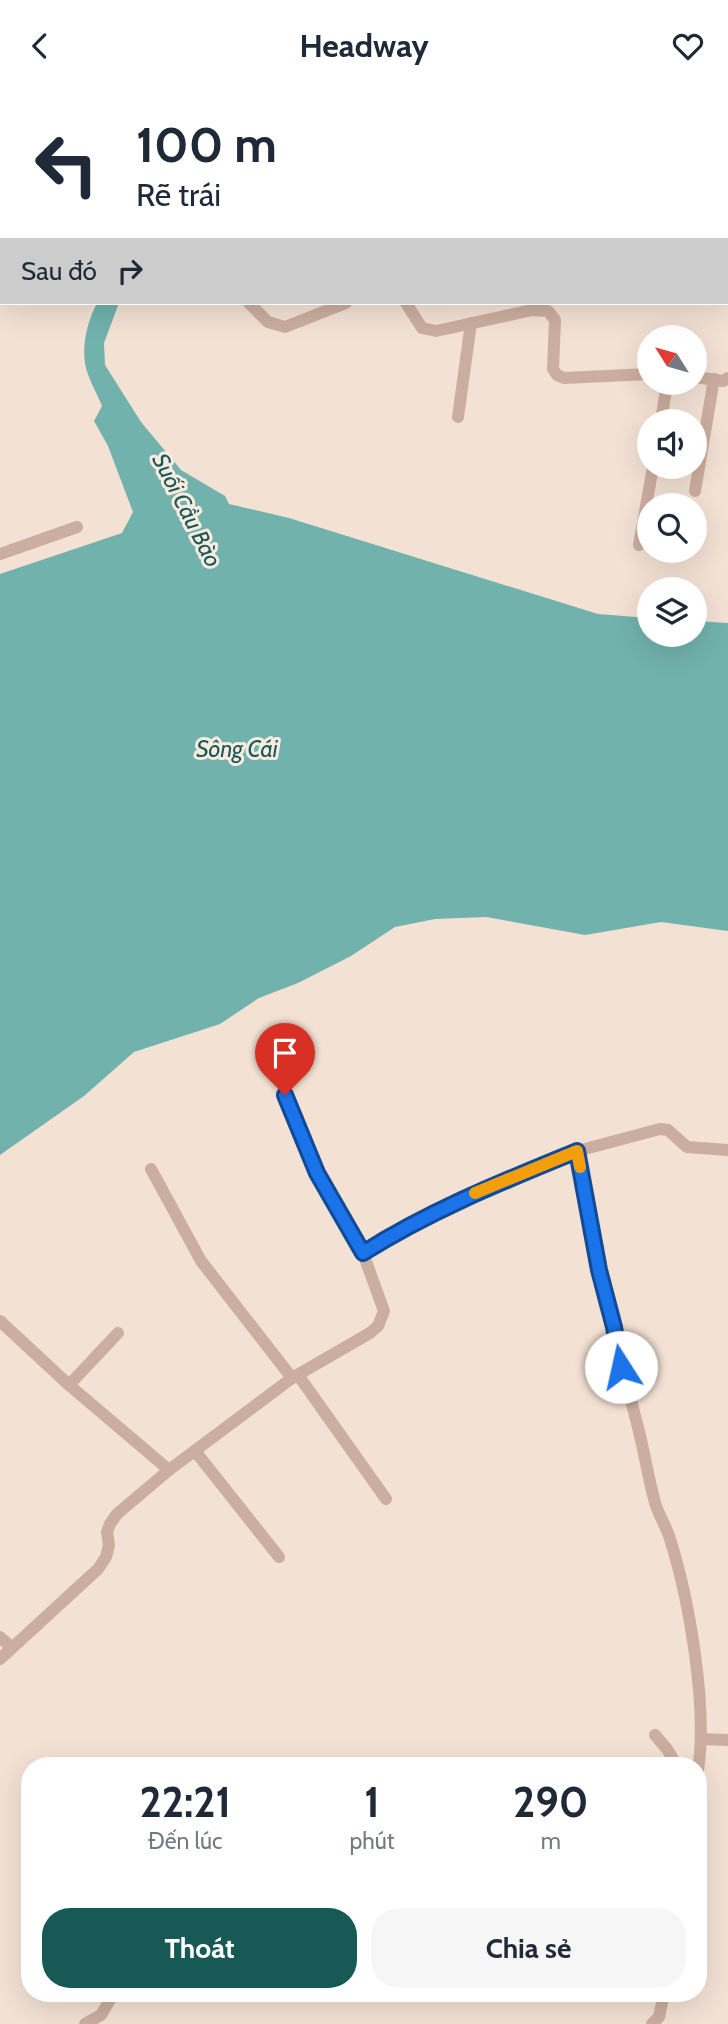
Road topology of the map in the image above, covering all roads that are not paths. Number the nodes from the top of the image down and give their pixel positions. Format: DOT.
graph roads {
  1 [pos="251,305"];
  2 [pos="341,305"];
  3 [pos="407,305"];
  4 [pos="471,323"];
  5 [pos="637,375"];
  6 [pos="707,378"];
  7 [pos="728,378"];
  8 [pos="714,379"];
  9 [pos="457,417"];
  10 [pos="695,491"];
  11 [pos="77,527"];
  12 [pos="0,554"];
  13 [pos="285,1095"];
  14 [pos="728,1150"];
  15 [pos="577,1151"];
  16 [pos="151,1169"];
  17 [pos="363,1253"];
  18 [pos="0,1321"];
  19 [pos="118,1333"];
  20 [pos="295,1377"];
  21 [pos="69,1385"];
  22 [pos="195,1451"];
  23 [pos="169,1470"];
  24 [pos="386,1499"];
  25 [pos="279,1557"];
  26 [pos="0,1637"];
  27 [pos="12,1648"];
  28 [pos="0,1660"];
  29 [pos="655,1735"];
  30 [pos="701,1739"];
  31 [pos="728,1739"];
  32 [pos="672,1757"];
  33 [pos="699,1757"];
  34 [pos="109,2002"];
  35 [pos="662,2002"];
  36 [pos="85,2024"];
  37 [pos="652,2024"];
  1 -- 2 [label="street"];
  3 -- 4 [label="street"];
  4 -- 5 [label="street"];
  4 -- 9 [label="street"];
  6 -- 8 [label="street"];
  7 -- 8 [label="street"];
  8 -- 10 [label="street"];
  11 -- 12 [label="street"];
  13 -- 17 [label="street"];
  14 -- 15 [label="street"];
  15 -- 17 [label="street"];
  15 -- 30 [label="street"];
  16 -- 20 [label="street"];
  17 -- 20 [label="street"];
  18 -- 21 [label="street"];
  19 -- 21 [label="street"];
  20 -- 22 [label="street"];
  20 -- 24 [label="street"];
  21 -- 23 [label="street"];
  22 -- 23 [label="street"];
  22 -- 25 [label="street"];
  23 -- 27 [label="street"];
  26 -- 27 [label="street"];
  27 -- 28 [label="street"];
  29 -- 32 [label="street"];
  30 -- 31 [label="street"];
  30 -- 33 [label="street"];
  34 -- 36 [label="street"];
  35 -- 37 [label="street"];
}
